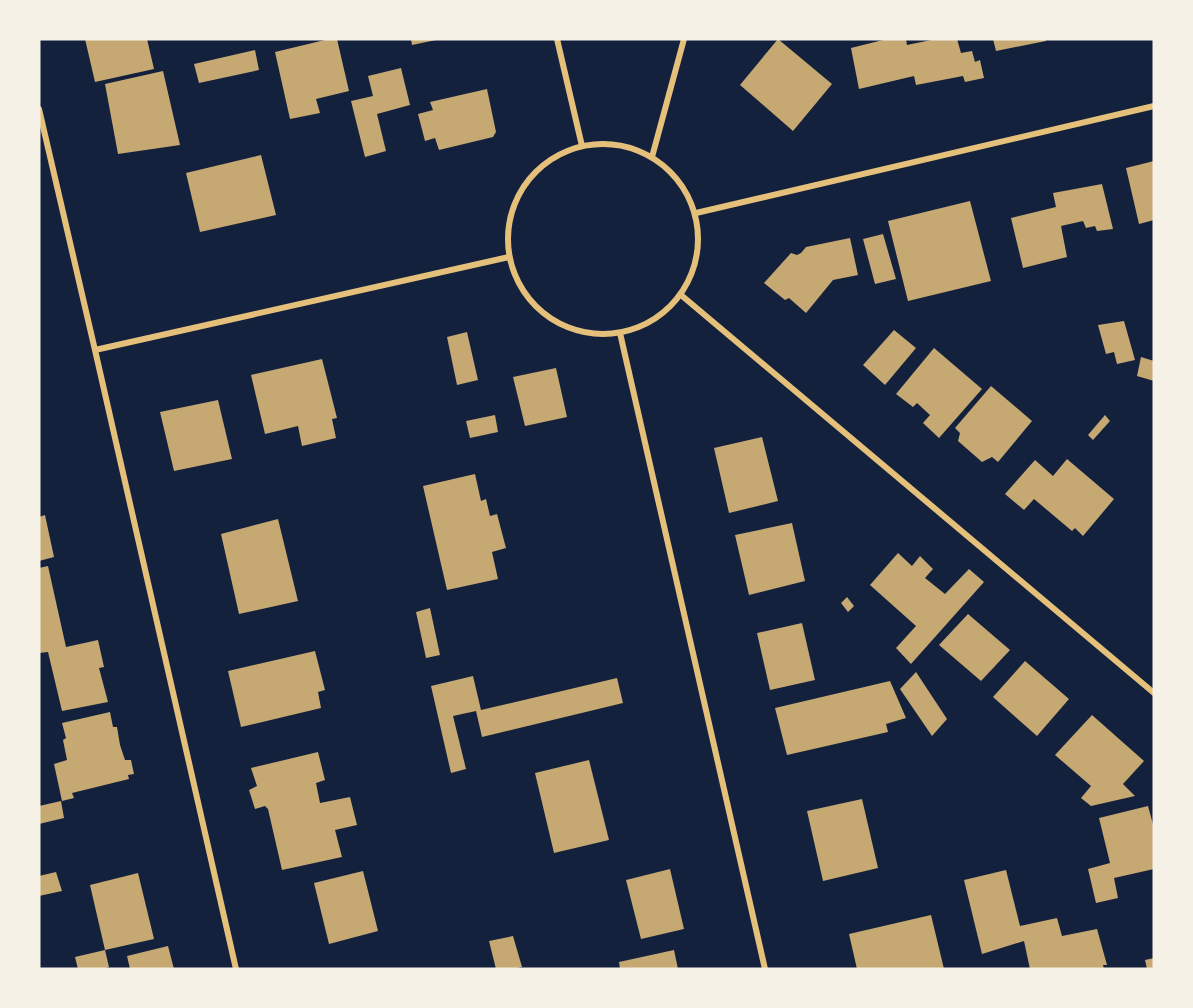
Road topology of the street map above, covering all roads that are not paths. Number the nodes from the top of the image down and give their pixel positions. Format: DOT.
graph roads {
  1 [pos="557,39"];
  2 [pos="684,39"];
  3 [pos="1154,106"];
  4 [pos="39,109"];
  5 [pos="582,146"];
  6 [pos="652,156"];
  7 [pos="696,213"];
  8 [pos="509,256"];
  9 [pos="681,295"];
  10 [pos="620,333"];
  11 [pos="95,350"];
  12 [pos="1154,693"];
  13 [pos="236,969"];
  14 [pos="765,969"];
  1 -- 5 [label="street"];
  2 -- 6 [label="street"];
  3 -- 7 [label="street"];
  4 -- 11 [label="street"];
  5 -- 6 [label="street"];
  5 -- 8 [label="street"];
  6 -- 7 [label="street"];
  7 -- 9 [label="street"];
  8 -- 10 [label="street"];
  8 -- 11 [label="street"];
  9 -- 10 [label="street"];
  9 -- 12 [label="street"];
  10 -- 14 [label="street"];
  11 -- 13 [label="street"];
}
